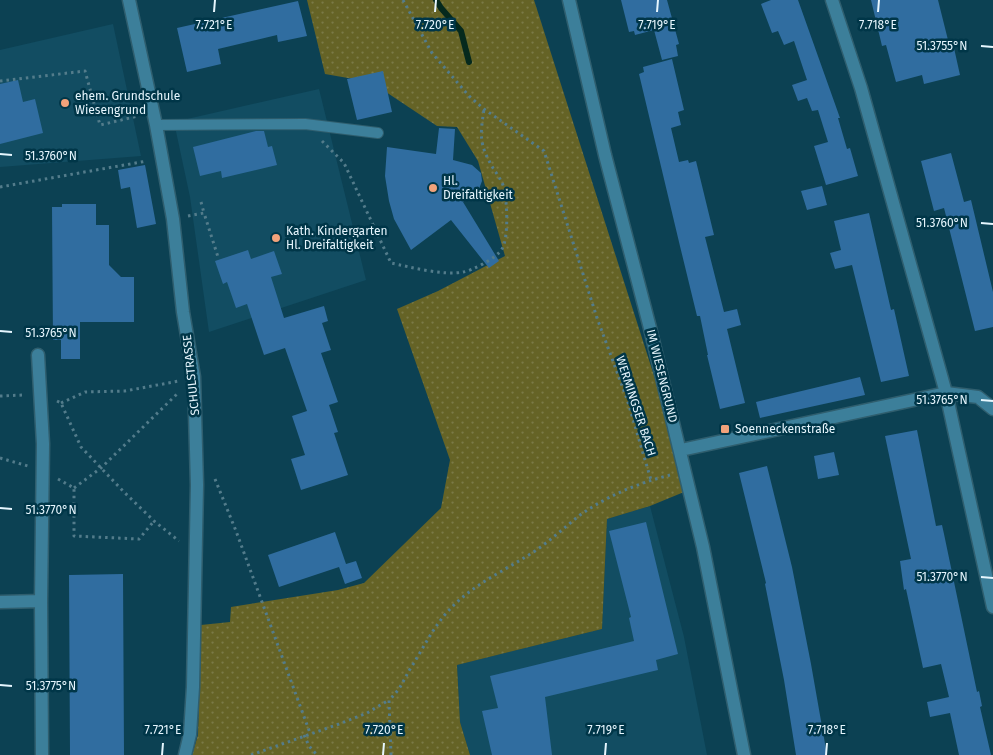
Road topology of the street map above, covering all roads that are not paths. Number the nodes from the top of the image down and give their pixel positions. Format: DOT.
graph roads {
  1 [pos="128,0"];
  2 [pos="569,0"];
  3 [pos="832,0"];
  4 [pos="154,119"];
  5 [pos="378,133"];
  6 [pos="38,355"];
  7 [pos="946,393"];
  8 [pos="993,409"];
  9 [pos="681,450"];
  10 [pos="41,601"];
  11 [pos="0,602"];
  12 [pos="993,607"];
  13 [pos="42,755"];
  14 [pos="185,755"];
  15 [pos="744,755"];
  1 -- 4 [label="street, SCHULSTRASSE"];
  2 -- 9 [label="street, IM WIESENGRUND"];
  3 -- 7 [label="street"];
  4 -- 5 [label="lane"];
  4 -- 14 [label="street, SCHULSTRASSE"];
  6 -- 10 [label="street"];
  7 -- 8 [label="street"];
  7 -- 9 [label="street"];
  7 -- 12 [label="street"];
  9 -- 15 [label="street, IM WIESENGRUND"];
  10 -- 11 [label="street"];
  10 -- 13 [label="street"];
}
